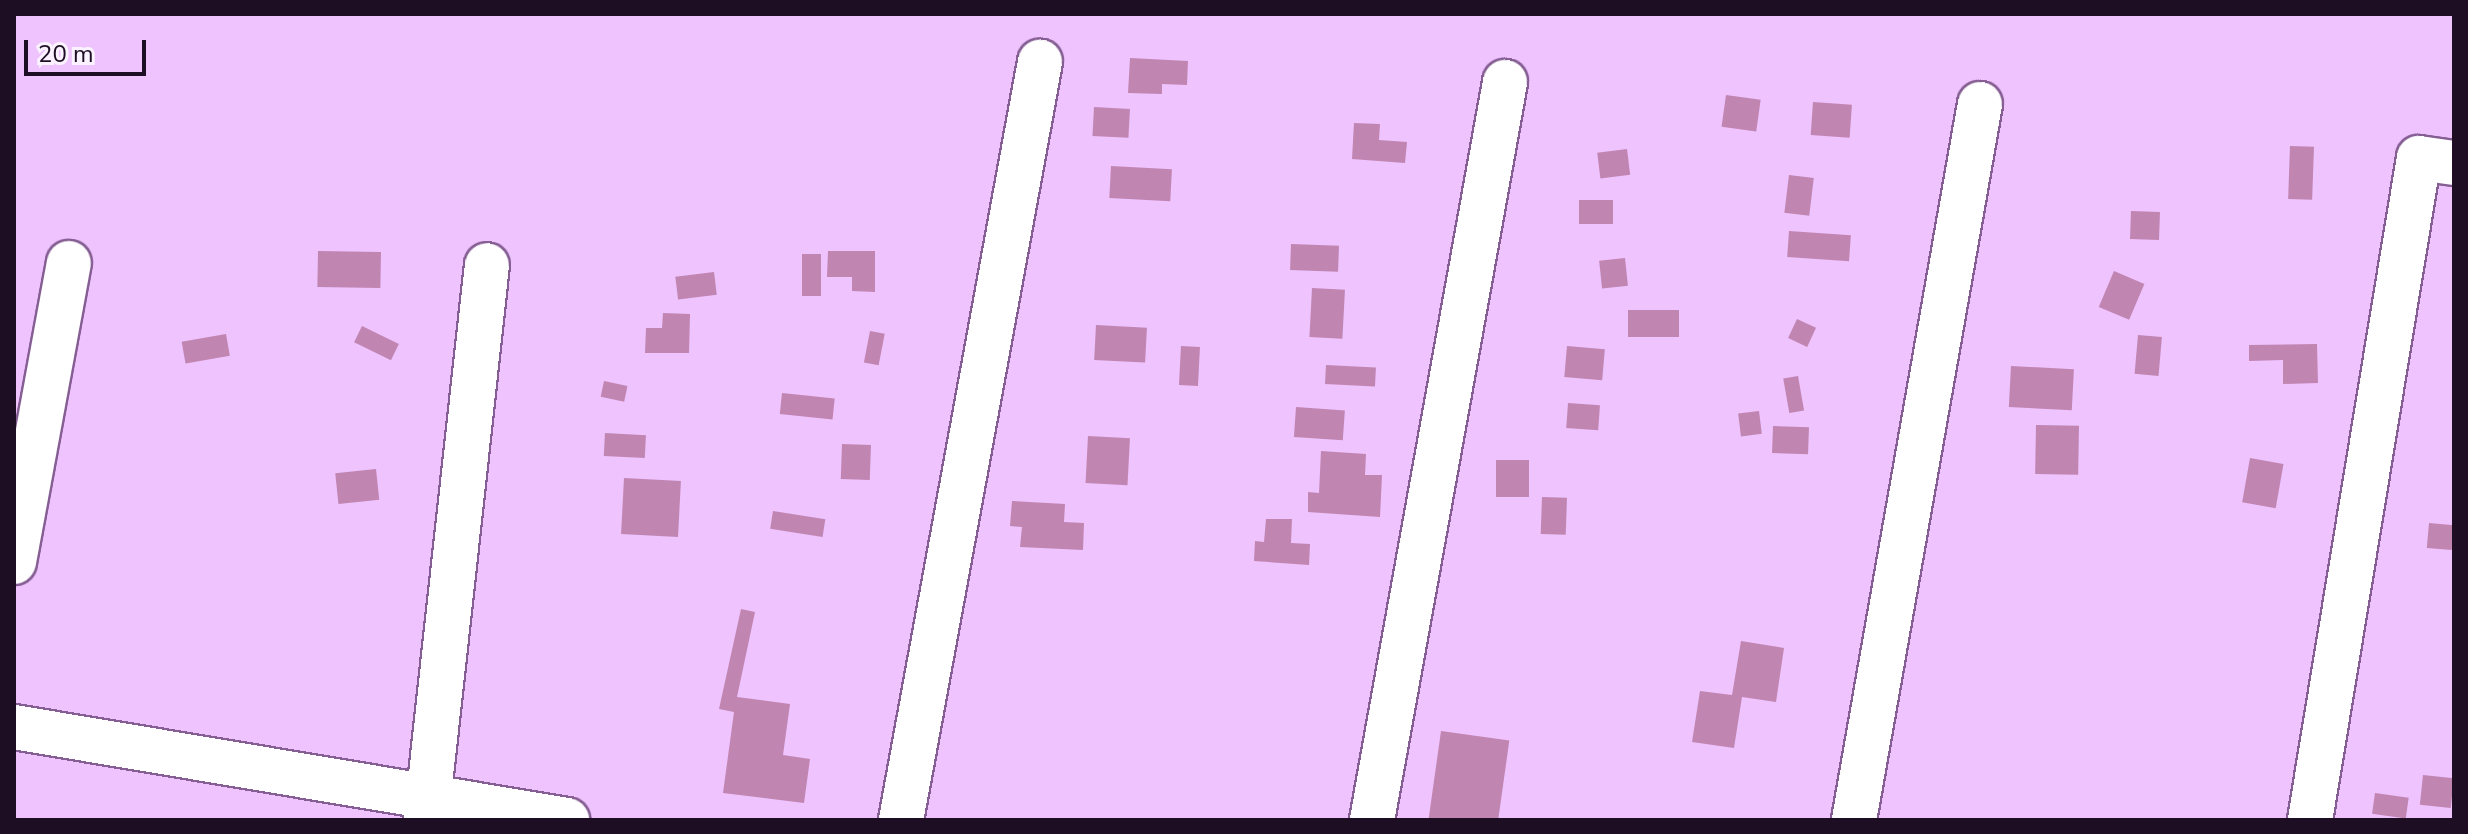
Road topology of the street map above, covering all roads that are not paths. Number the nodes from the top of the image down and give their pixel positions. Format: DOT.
graph roads {
  1 [pos="1040,62"];
  2 [pos="1505,82"];
  3 [pos="1980,104"];
  4 [pos="2454,163"];
  5 [pos="69,263"];
  6 [pos="487,265"];
  7 [pos="14,562"];
  8 [pos="14,727"];
  9 [pos="428,808"];
  10 [pos="567,820"];
  11 [pos="901,820"];
  12 [pos="1372,820"];
  13 [pos="1854,820"];
  14 [pos="2310,820"];
  1 -- 11 [label="street"];
  2 -- 12 [label="street"];
  3 -- 13 [label="street"];
  4 -- 14 [label="street"];
  5 -- 7 [label="street"];
  6 -- 9 [label="street"];
  8 -- 9 [label="street"];
  9 -- 10 [label="street"];
}
